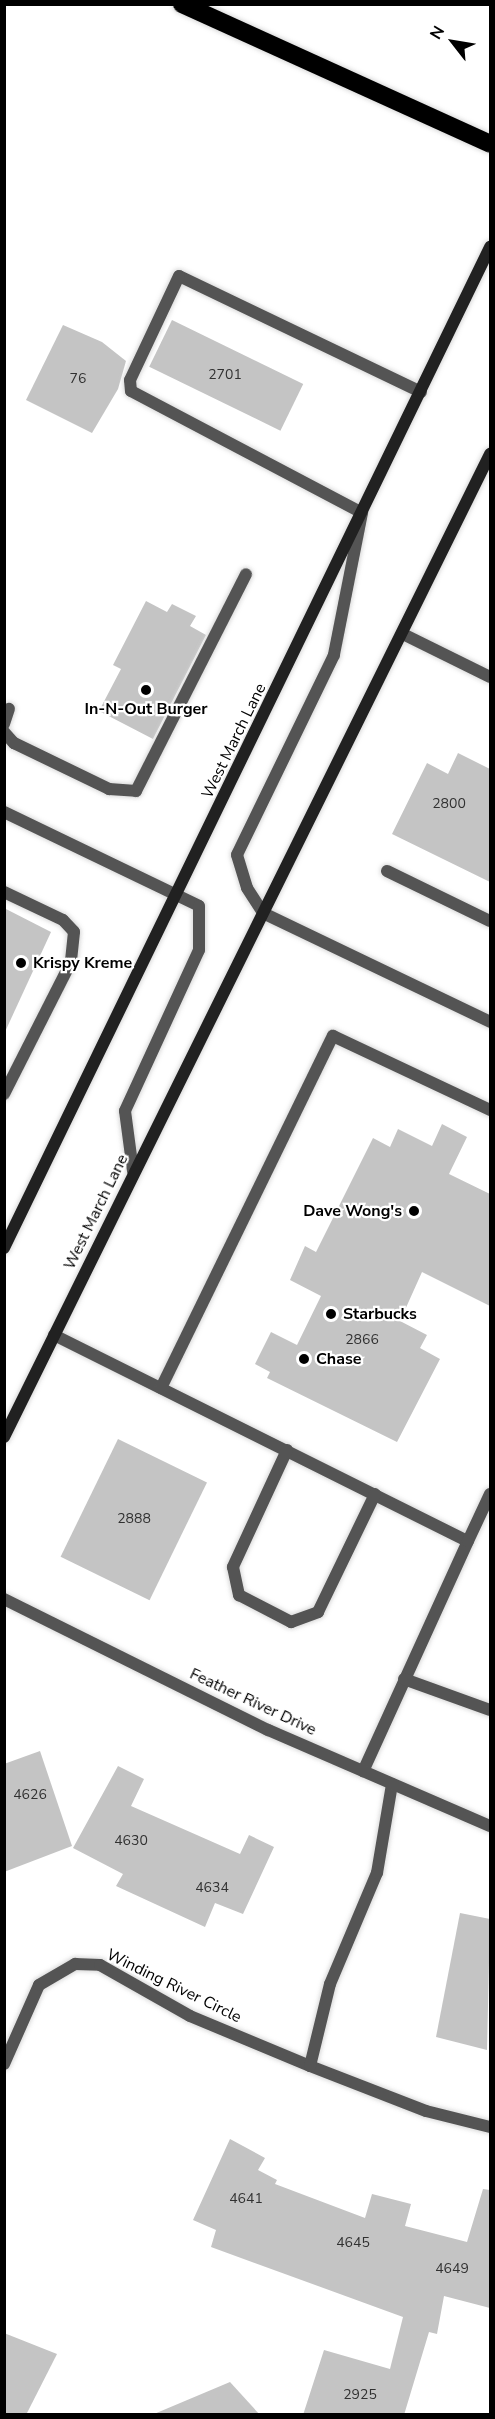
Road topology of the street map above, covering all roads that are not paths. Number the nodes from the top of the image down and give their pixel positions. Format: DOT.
graph roads {
  1 [pos="182,4"];
  2 [pos="490,144"];
  3 [pos="490,247"];
  4 [pos="421,392"];
  5 [pos="490,454"];
  6 [pos="362,513"];
  7 [pos="246,574"];
  8 [pos="403,634"];
  9 [pos="490,677"];
  10 [pos="9,709"];
  11 [pos="4,724"];
  12 [pos="4,732"];
  13 [pos="4,812"];
  14 [pos="387,871"];
  15 [pos="4,892"];
  16 [pos="178,896"];
  17 [pos="263,913"];
  18 [pos="490,921"];
  19 [pos="490,1022"];
  20 [pos="4,1094"];
  21 [pos="490,1110"];
  22 [pos="133,1171"];
  23 [pos="4,1248"];
  24 [pos="54,1335"];
  25 [pos="160,1388"];
  26 [pos="4,1437"];
  27 [pos="287,1450"];
  28 [pos="375,1494"];
  29 [pos="490,1494"];
  30 [pos="468,1540"];
  31 [pos="4,1599"];
  32 [pos="404,1679"];
  33 [pos="490,1710"];
  34 [pos="363,1771"];
  35 [pos="392,1784"];
  36 [pos="490,1826"];
  37 [pos="4,2064"];
  38 [pos="310,2066"];
  39 [pos="490,2127"];
  1 -- 2 [label="highway"];
  3 -- 4 [label="main road, West March Lane"];
  4 -- 6 [label="main road, West March Lane"];
  4 -- 6 [label="street"];
  5 -- 8 [label="main road, West March Lane"];
  6 -- 16 [label="main road, West March Lane"];
  6 -- 17 [label="street"];
  7 -- 12 [label="street"];
  8 -- 9 [label="street"];
  8 -- 17 [label="main road, West March Lane"];
  10 -- 11 [label="street"];
  13 -- 16 [label="street"];
  14 -- 18 [label="street"];
  15 -- 20 [label="street"];
  16 -- 22 [label="street"];
  16 -- 23 [label="main road, West March Lane"];
  17 -- 19 [label="street"];
  17 -- 22 [label="main road, West March Lane"];
  21 -- 25 [label="street"];
  22 -- 24 [label="main road, West March Lane"];
  24 -- 25 [label="street"];
  24 -- 26 [label="main road, West March Lane"];
  25 -- 27 [label="street"];
  27 -- 28 [label="street"];
  27 -- 28 [label="street"];
  28 -- 30 [label="street"];
  29 -- 30 [label="street"];
  30 -- 32 [label="street"];
  31 -- 34 [label="street, Feather River Drive"];
  32 -- 33 [label="street"];
  32 -- 34 [label="street"];
  34 -- 35 [label="street, Feather River Drive"];
  35 -- 36 [label="street, Feather River Drive"];
  35 -- 38 [label="street"];
  37 -- 38 [label="street, Winding River Circle"];
  38 -- 39 [label="street, Winding River Circle"];
}
